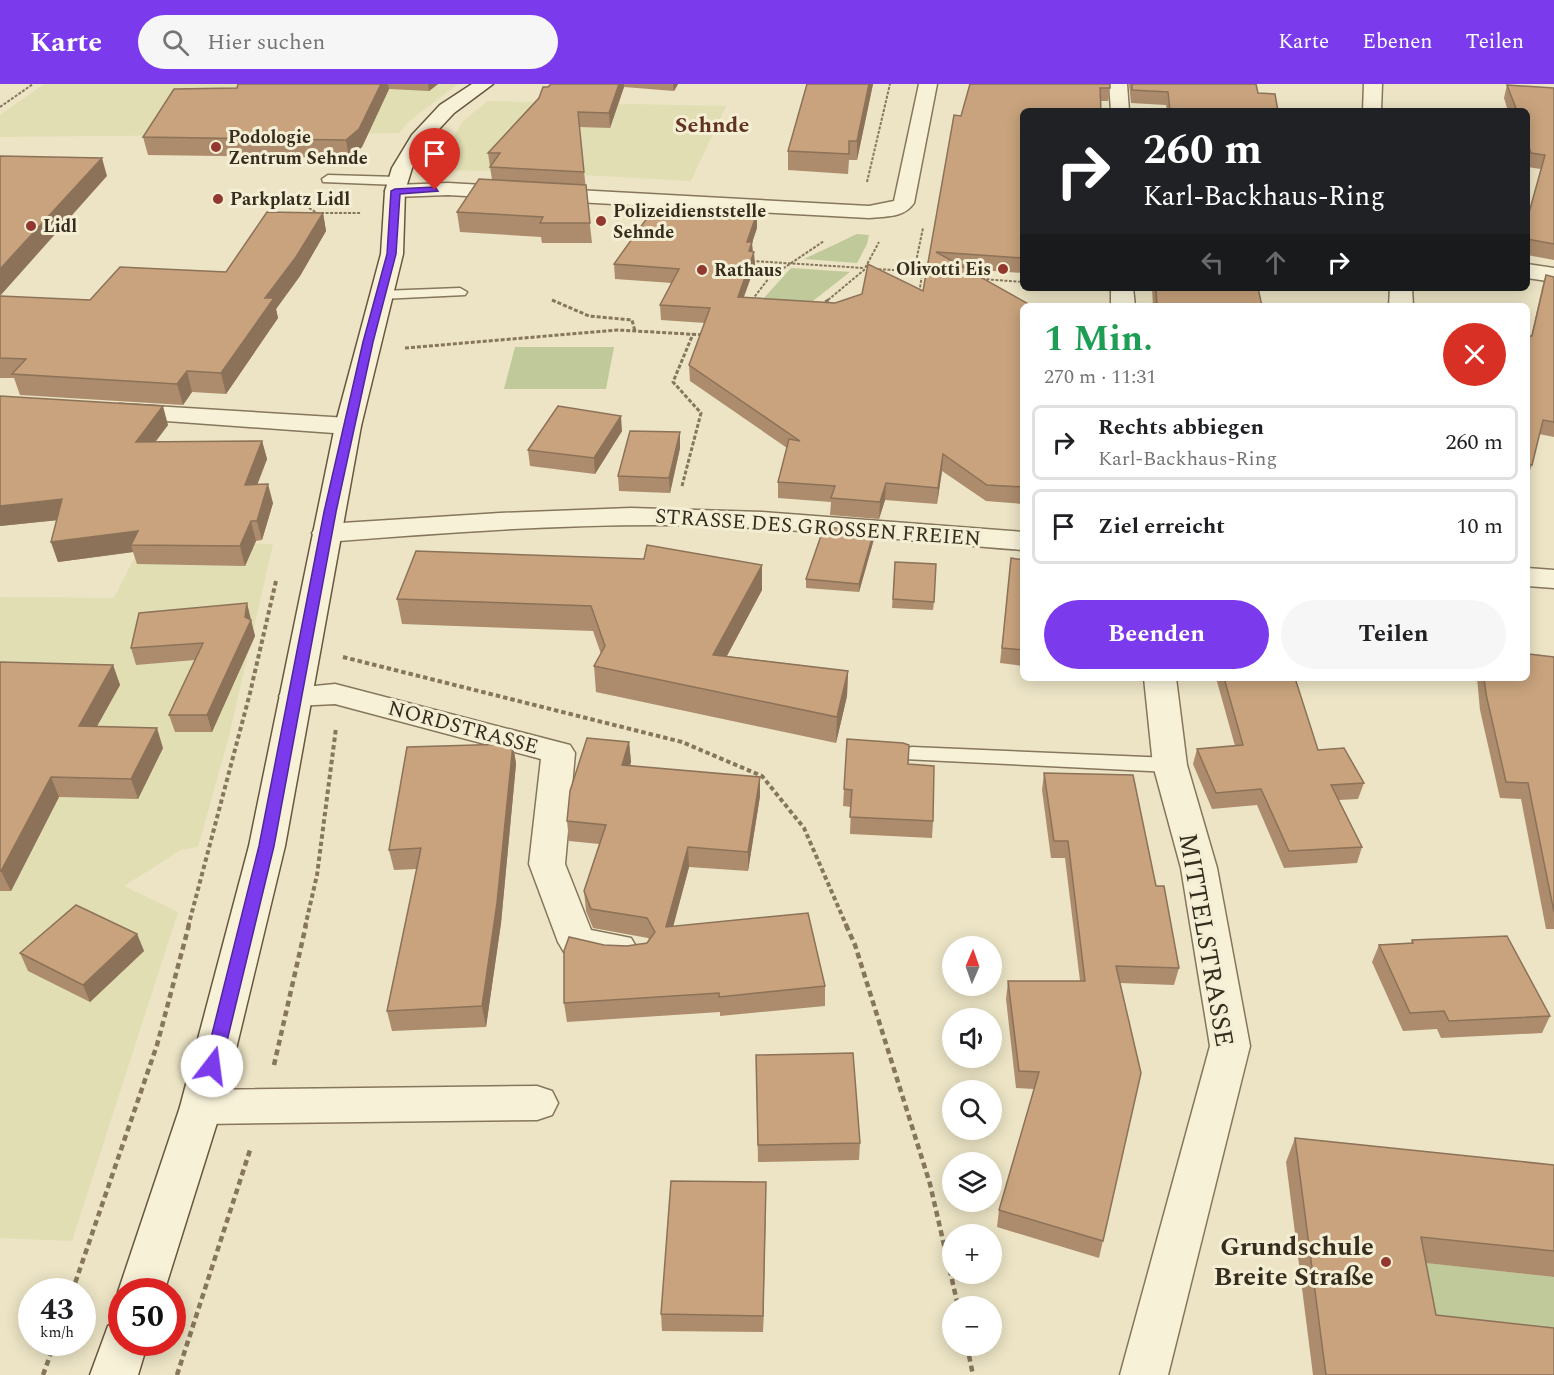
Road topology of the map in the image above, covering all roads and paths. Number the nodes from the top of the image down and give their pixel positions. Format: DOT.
graph roads {
  1 [pos="33,84"];
  2 [pos="484,84"];
  3 [pos="928,84"];
  4 [pos="1118,84"];
  5 [pos="1373,84"];
  6 [pos="0,107"];
  7 [pos="1120,108"];
  8 [pos="1372,108"];
  9 [pos="327,179"];
  10 [pos="397,186"];
  11 [pos="309,208"];
  12 [pos="366,213"];
  13 [pos="880,232"];
  14 [pos="828,238"];
  15 [pos="751,261"];
  16 [pos="789,263"];
  17 [pos="864,268"];
  18 [pos="1530,271"];
  19 [pos="922,275"];
  20 [pos="1554,275"];
  21 [pos="933,276"];
  22 [pos="978,279"];
  23 [pos="1020,282"];
  24 [pos="460,292"];
  25 [pos="381,295"];
  26 [pos="552,300"];
  27 [pos="918,302"];
  28 [pos="761,304"];
  29 [pos="816,308"];
  30 [pos="634,331"];
  31 [pos="693,334"];
  32 [pos="716,336"];
  33 [pos="404,348"];
  34 [pos="96,411"];
  35 [pos="348,426"];
  36 [pos="674,517"];
  37 [pos="326,534"];
  38 [pos="1020,542"];
  39 [pos="277,576"];
  40 [pos="1530,577"];
  41 [pos="1554,579"];
  42 [pos="304,648"];
  43 [pos="1160,681"];
  44 [pos="295,696"];
  45 [pos="912,754"];
  46 [pos="1170,765"];
  47 [pos="635,950"];
  48 [pos="537,1102"];
  49 [pos="201,1107"];
  50 [pos="77,1278"];
  51 [pos="146,1278"];
  52 [pos="956,1296"];
  53 [pos="50,1356"];
  54 [pos="120,1356"];
  55 [pos="969,1356"];
  56 [pos="43,1375"];
  57 [pos="114,1375"];
  58 [pos="973,1375"];
  59 [pos="1144,1375"];
  1 -- 6 [label="path"];
  2 -- 10 [label="street"];
  3 -- 10 [label="street"];
  4 -- 7 [label="street"];
  5 -- 8 [label="street"];
  9 -- 10 [label="lane"];
  10 -- 25 [label="street"];
  11 -- 12 [label="path"];
  13 -- 17 [label="path"];
  14 -- 16 [label="path"];
  15 -- 16 [label="path"];
  16 -- 17 [label="path"];
  16 -- 28 [label="path"];
  17 -- 19 [label="path"];
  17 -- 29 [label="path"];
  18 -- 20 [label="street"];
  19 -- 21 [label="path"];
  19 -- 27 [label="path"];
  22 -- 23 [label="path"];
  24 -- 25 [label="lane"];
  25 -- 35 [label="street"];
  26 -- 30 [label="path"];
  30 -- 31 [label="path"];
  30 -- 33 [label="path"];
  31 -- 32 [label="path"];
  31 -- 36 [label="path"];
  34 -- 35 [label="street"];
  35 -- 37 [label="street"];
  36 -- 37 [label="street, STRASSE DES GROSSEN FREIEN"];
  36 -- 38 [label="street, STRASSE DES GROSSEN FREIEN"];
  37 -- 42 [label="street"];
  39 -- 50 [label="path"];
  40 -- 41 [label="street"];
  42 -- 44 [label="street"];
  42 -- 52 [label="path"];
  43 -- 46 [label="street, MITTELSTRASSE"];
  44 -- 47 [label="street, NORDSTRASSE"];
  44 -- 49 [label="street"];
  45 -- 46 [label="lane"];
  46 -- 59 [label="street, MITTELSTRASSE"];
  48 -- 49 [label="street"];
  49 -- 51 [label="street"];
  53 -- 56 [label="path"];
  54 -- 57 [label="street"];
  55 -- 58 [label="path"];
}
